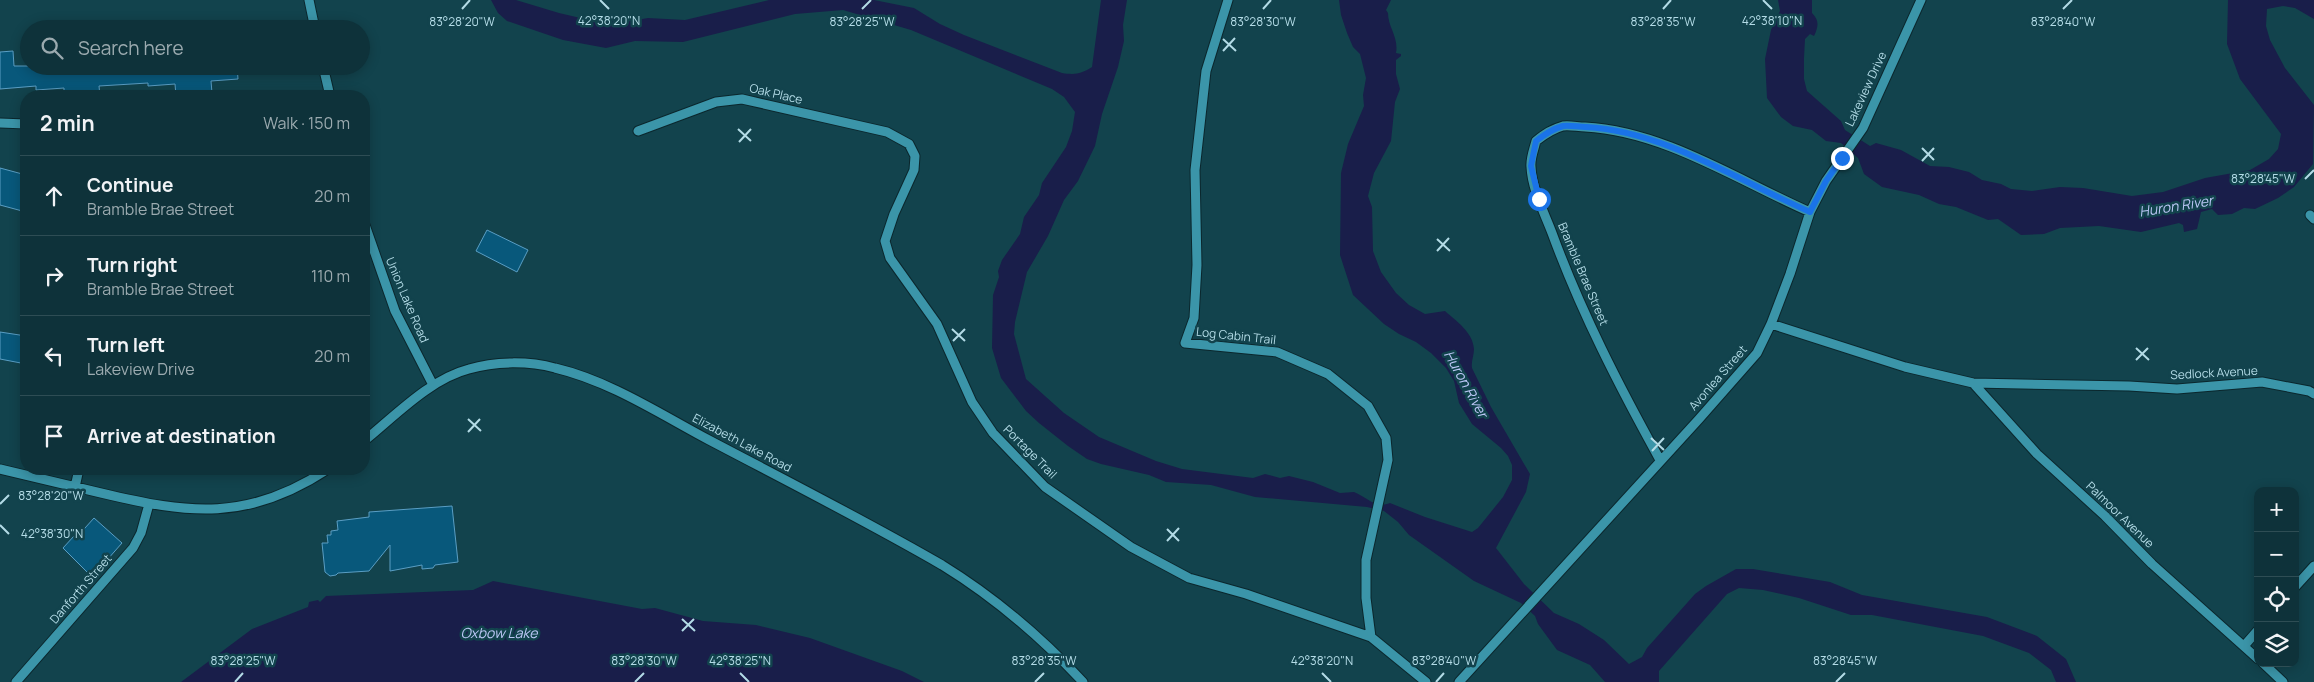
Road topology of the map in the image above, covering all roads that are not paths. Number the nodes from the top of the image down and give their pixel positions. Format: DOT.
graph roads {
  1 [pos="309,0"];
  2 [pos="1228,0"];
  3 [pos="1921,0"];
  4 [pos="313,20"];
  5 [pos="326,75"];
  6 [pos="329,90"];
  7 [pos="0,123"];
  8 [pos="20,124"];
  9 [pos="638,131"];
  10 [pos="909,144"];
  11 [pos="1810,212"];
  12 [pos="370,239"];
  13 [pos="1771,324"];
  14 [pos="1973,383"];
  15 [pos="433,386"];
  16 [pos="2314,394"];
  17 [pos="370,436"];
  18 [pos="1660,460"];
  19 [pos="0,469"];
  20 [pos="20,474"];
  21 [pos="25,475"];
  22 [pos="78,475"];
  23 [pos="317,475"];
  24 [pos="75,487"];
  25 [pos="149,504"];
  26 [pos="2314,566"];
  27 [pos="2299,583"];
  28 [pos="2254,635"];
  29 [pos="1371,637"];
  30 [pos="2244,646"];
  31 [pos="2254,655"];
  32 [pos="2267,667"];
  33 [pos="16,682"];
  34 [pos="1083,682"];
  35 [pos="1426,682"];
  36 [pos="1460,682"];
  37 [pos="2283,682"];
  1 -- 4 [label="street"];
  2 -- 29 [label="street, Log Cabin Trail"];
  3 -- 11 [label="street, Lakeview Drive"];
  5 -- 6 [label="street"];
  7 -- 8 [label="street"];
  9 -- 10 [label="street, Oak Place"];
  10 -- 29 [label="street, Portage Trail"];
  11 -- 13 [label="street, Lakeview Drive"];
  11 -- 18 [label="street, Bramble Brae Street"];
  12 -- 15 [label="street, Union Lake Road"];
  13 -- 14 [label="street"];
  13 -- 18 [label="street, Avonlea Street"];
  14 -- 16 [label="street, Sedlock Avenue"];
  14 -- 30 [label="street, Palmoor Avenue"];
  15 -- 17 [label="street, Elizabeth Lake Road"];
  15 -- 34 [label="street, Elizabeth Lake Road"];
  18 -- 36 [label="street, Avonlea Street"];
  19 -- 20 [label="street"];
  21 -- 24 [label="street"];
  22 -- 24 [label="street"];
  23 -- 25 [label="street"];
  24 -- 25 [label="street"];
  25 -- 33 [label="street, Danforth Street"];
  26 -- 27 [label="street"];
  28 -- 30 [label="street"];
  29 -- 35 [label="street"];
  30 -- 31 [label="street, Palmoor Avenue"];
  32 -- 37 [label="street"];
}
